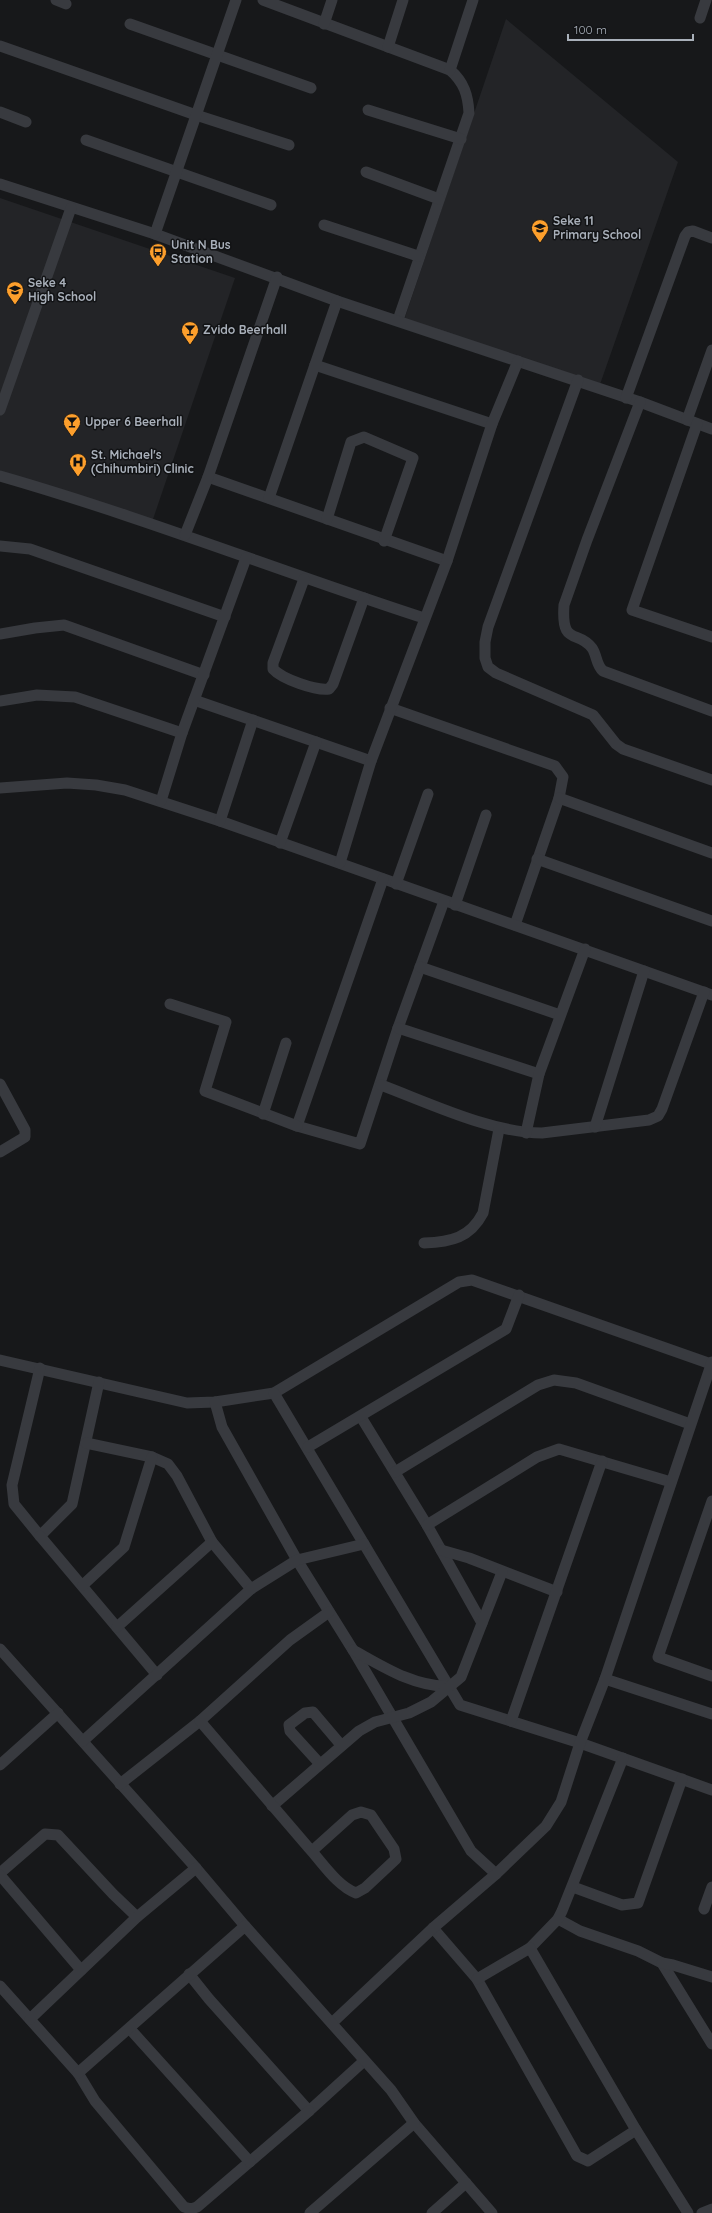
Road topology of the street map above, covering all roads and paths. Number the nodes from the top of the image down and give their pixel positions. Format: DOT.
graph roads {
  1 [pos="236,0"];
  2 [pos="265,0"];
  3 [pos="332,0"];
  4 [pos="403,0"];
  5 [pos="473,0"];
  6 [pos="706,0"];
  7 [pos="700,18"];
  8 [pos="130,24"];
  9 [pos="324,24"];
  10 [pos="0,46"];
  11 [pos="388,47"];
  12 [pos="217,55"];
  13 [pos="450,70"];
  14 [pos="311,88"];
  15 [pos="368,110"];
  16 [pos="0,112"];
  17 [pos="196,115"];
  18 [pos="26,122"];
  19 [pos="461,139"];
  20 [pos="86,140"];
  21 [pos="289,144"];
  22 [pos="177,170"];
  23 [pos="366,172"];
  24 [pos="0,184"];
  25 [pos="439,199"];
  26 [pos="271,205"];
  27 [pos="71,208"];
  28 [pos="324,225"];
  29 [pos="155,234"];
  30 [pos="712,238"];
  31 [pos="418,256"];
  32 [pos="277,277"];
  33 [pos="337,301"];
  34 [pos="398,320"];
  35 [pos="712,350"];
  36 [pos="518,361"];
  37 [pos="315,364"];
  38 [pos="578,380"];
  39 [pos="626,398"];
  40 [pos="640,402"];
  41 [pos="0,410"];
  42 [pos="686,420"];
  43 [pos="492,424"];
  44 [pos="697,424"];
  45 [pos="712,429"];
  46 [pos="0,476"];
  47 [pos="208,477"];
  48 [pos="269,498"];
  49 [pos="327,519"];
  50 [pos="185,535"];
  51 [pos="384,541"];
  52 [pos="0,546"];
  53 [pos="246,558"];
  54 [pos="447,561"];
  55 [pos="304,578"];
  56 [pos="364,598"];
  57 [pos="225,617"];
  58 [pos="424,618"];
  59 [pos="0,634"];
  60 [pos="712,636"];
  61 [pos="204,675"];
  62 [pos="194,700"];
  63 [pos="0,701"];
  64 [pos="390,708"];
  65 [pos="712,711"];
  66 [pos="253,720"];
  67 [pos="182,733"];
  68 [pos="316,742"];
  69 [pos="372,761"];
  70 [pos="712,780"];
  71 [pos="0,788"];
  72 [pos="428,794"];
  73 [pos="558,798"];
  74 [pos="161,801"];
  75 [pos="486,815"];
  76 [pos="220,821"];
  77 [pos="280,843"];
  78 [pos="712,853"];
  79 [pos="537,859"];
  80 [pos="340,863"];
  81 [pos="383,879"];
  82 [pos="396,884"];
  83 [pos="444,901"];
  84 [pos="455,905"];
  85 [pos="712,921"];
  86 [pos="515,925"];
  87 [pos="585,949"];
  88 [pos="420,967"];
  89 [pos="644,971"];
  90 [pos="708,993"];
  91 [pos="170,1004"];
  92 [pos="560,1015"];
  93 [pos="398,1028"];
  94 [pos="286,1042"];
  95 [pos="539,1074"];
  96 [pos="0,1084"];
  97 [pos="381,1086"];
  98 [pos="263,1114"];
  99 [pos="298,1126"];
  100 [pos="595,1127"];
  101 [pos="499,1129"];
  102 [pos="526,1133"];
  103 [pos="0,1152"];
  104 [pos="424,1242"];
  105 [pos="519,1296"];
  106 [pos="0,1360"];
  107 [pos="712,1363"];
  108 [pos="40,1368"];
  109 [pos="99,1382"];
  110 [pos="274,1393"];
  111 [pos="215,1402"];
  112 [pos="361,1417"];
  113 [pos="690,1424"];
  114 [pos="86,1443"];
  115 [pos="308,1447"];
  116 [pos="152,1456"];
  117 [pos="602,1462"];
  118 [pos="395,1472"];
  119 [pos="671,1482"];
  120 [pos="712,1501"];
  121 [pos="427,1525"];
  122 [pos="40,1536"];
  123 [pos="212,1542"];
  124 [pos="364,1544"];
  125 [pos="440,1550"];
  126 [pos="297,1560"];
  127 [pos="502,1572"];
  128 [pos="83,1586"];
  129 [pos="251,1589"];
  130 [pos="557,1592"];
  131 [pos="329,1612"];
  132 [pos="482,1623"];
  133 [pos="118,1627"];
  134 [pos="0,1649"];
  135 [pos="353,1650"];
  136 [pos="157,1675"];
  137 [pos="712,1676"];
  138 [pos="605,1679"];
  139 [pos="448,1686"];
  140 [pos="58,1713"];
  141 [pos="712,1714"];
  142 [pos="392,1717"];
  143 [pos="200,1721"];
  144 [pos="511,1721"];
  145 [pos="83,1741"];
  146 [pos="580,1743"];
  147 [pos="341,1745"];
  148 [pos="623,1758"];
  149 [pos="0,1764"];
  150 [pos="320,1764"];
  151 [pos="682,1779"];
  152 [pos="120,1784"];
  153 [pos="712,1790"];
  154 [pos="272,1806"];
  155 [pos="312,1851"];
  156 [pos="196,1868"];
  157 [pos="0,1874"];
  158 [pos="496,1874"];
  159 [pos="573,1887"];
  160 [pos="712,1887"];
  161 [pos="704,1909"];
  162 [pos="137,1917"];
  163 [pos="558,1919"];
  164 [pos="244,1926"];
  165 [pos="433,1928"];
  166 [pos="530,1948"];
  167 [pos="662,1964"];
  168 [pos="81,1970"];
  169 [pos="189,1974"];
  170 [pos="712,1977"];
  171 [pos="477,1979"];
  172 [pos="0,1986"];
  173 [pos="30,2019"];
  174 [pos="332,2023"];
  175 [pos="130,2029"];
  176 [pos="712,2044"];
  177 [pos="364,2061"];
  178 [pos="78,2073"];
  179 [pos="309,2111"];
  180 [pos="414,2123"];
  181 [pos="636,2130"];
  182 [pos="250,2162"];
  183 [pos="466,2183"];
  184 [pos="712,2209"];
  185 [pos="310,2213"];
  186 [pos="432,2213"];
  187 [pos="492,2213"];
  188 [pos="688,2213"];
  189 [pos="702,2213"];
  1 -- 12 [label="street"];
  2 -- 9 [label="street"];
  3 -- 9 [label="street"];
  4 -- 11 [label="street"];
  5 -- 13 [label="street"];
  6 -- 7 [label="street"];
  8 -- 12 [label="street"];
  9 -- 11 [label="street"];
  10 -- 17 [label="street"];
  11 -- 13 [label="street"];
  12 -- 14 [label="street"];
  12 -- 17 [label="street"];
  13 -- 19 [label="street"];
  15 -- 19 [label="street"];
  16 -- 18 [label="street"];
  17 -- 21 [label="street"];
  17 -- 22 [label="street"];
  19 -- 25 [label="street"];
  20 -- 22 [label="street"];
  22 -- 26 [label="street"];
  22 -- 29 [label="street"];
  23 -- 25 [label="street"];
  24 -- 27 [label="street"];
  25 -- 31 [label="street"];
  27 -- 29 [label="street"];
  27 -- 41 [label="street"];
  28 -- 31 [label="street"];
  29 -- 32 [label="street"];
  30 -- 39 [label="street"];
  31 -- 34 [label="street"];
  32 -- 33 [label="street"];
  32 -- 47 [label="street"];
  33 -- 34 [label="street"];
  33 -- 37 [label="street"];
  34 -- 36 [label="street"];
  35 -- 42 [label="street"];
  36 -- 38 [label="street"];
  36 -- 43 [label="street"];
  37 -- 43 [label="street"];
  37 -- 48 [label="street"];
  38 -- 39 [label="street"];
  38 -- 70 [label="street"];
  39 -- 40 [label="street"];
  40 -- 42 [label="street"];
  40 -- 65 [label="street"];
  42 -- 44 [label="street"];
  43 -- 54 [label="street"];
  44 -- 45 [label="street"];
  44 -- 60 [label="street"];
  46 -- 50 [label="street"];
  47 -- 48 [label="street"];
  47 -- 50 [label="street"];
  48 -- 49 [label="street"];
  49 -- 51 [label="street"];
  49 -- 51 [label="street"];
  50 -- 53 [label="street"];
  51 -- 54 [label="street"];
  52 -- 57 [label="street"];
  53 -- 55 [label="street"];
  53 -- 57 [label="street"];
  54 -- 58 [label="street"];
  55 -- 56 [label="street"];
  55 -- 56 [label="street"];
  56 -- 58 [label="street"];
  57 -- 61 [label="street"];
  58 -- 64 [label="street"];
  59 -- 61 [label="street"];
  61 -- 62 [label="street"];
  62 -- 66 [label="street"];
  62 -- 67 [label="street"];
  63 -- 67 [label="street"];
  64 -- 69 [label="street"];
  64 -- 73 [label="street"];
  66 -- 68 [label="street"];
  66 -- 76 [label="street"];
  67 -- 74 [label="street"];
  68 -- 69 [label="street"];
  68 -- 77 [label="street"];
  69 -- 80 [label="street"];
  71 -- 74 [label="street"];
  72 -- 82 [label="street"];
  73 -- 78 [label="street"];
  73 -- 79 [label="street"];
  74 -- 76 [label="street"];
  75 -- 84 [label="street"];
  76 -- 77 [label="street"];
  77 -- 80 [label="street"];
  79 -- 85 [label="street"];
  79 -- 86 [label="street"];
  80 -- 81 [label="street"];
  81 -- 82 [label="street"];
  81 -- 99 [label="street"];
  82 -- 83 [label="street"];
  83 -- 84 [label="street"];
  83 -- 88 [label="street"];
  84 -- 86 [label="street"];
  86 -- 87 [label="street"];
  87 -- 89 [label="street"];
  87 -- 92 [label="street"];
  88 -- 92 [label="street"];
  88 -- 93 [label="street"];
  89 -- 90 [label="street"];
  89 -- 100 [label="street"];
  90 -- 100 [label="street"];
  91 -- 98 [label="street"];
  92 -- 95 [label="street"];
  93 -- 95 [label="street"];
  93 -- 97 [label="street"];
  94 -- 98 [label="street"];
  95 -- 102 [label="street"];
  96 -- 103 [label="street"];
  97 -- 99 [label="street"];
  97 -- 101 [label="street"];
  98 -- 99 [label="street"];
  100 -- 102 [label="street"];
  101 -- 102 [label="street"];
  101 -- 104 [label="street"];
  105 -- 107 [label="street"];
  105 -- 110 [label="street"];
  105 -- 112 [label="street"];
  106 -- 108 [label="street"];
  107 -- 113 [label="street"];
  108 -- 109 [label="street"];
  108 -- 122 [label="street"];
  109 -- 111 [label="street"];
  109 -- 114 [label="street"];
  110 -- 111 [label="street"];
  110 -- 115 [label="street"];
  111 -- 126 [label="street"];
  112 -- 115 [label="street"];
  112 -- 118 [label="street"];
  113 -- 118 [label="street"];
  113 -- 119 [label="street"];
  114 -- 116 [label="street"];
  114 -- 122 [label="street"];
  115 -- 124 [label="street"];
  116 -- 123 [label="street"];
  116 -- 128 [label="street"];
  117 -- 119 [label="street"];
  117 -- 121 [label="street"];
  117 -- 130 [label="street"];
  118 -- 121 [label="street"];
  119 -- 138 [label="street"];
  120 -- 137 [label="street"];
  121 -- 125 [label="street"];
  122 -- 128 [label="street"];
  123 -- 129 [label="street"];
  123 -- 133 [label="street"];
  124 -- 126 [label="street"];
  124 -- 139 [label="street"];
  125 -- 127 [label="street"];
  125 -- 132 [label="street"];
  126 -- 129 [label="street"];
  126 -- 131 [label="street"];
  127 -- 130 [label="street"];
  127 -- 132 [label="street"];
  128 -- 133 [label="street"];
  129 -- 136 [label="street"];
  130 -- 144 [label="street"];
  131 -- 135 [label="street"];
  131 -- 143 [label="street"];
  132 -- 139 [label="street"];
  133 -- 136 [label="street"];
  134 -- 140 [label="street"];
  135 -- 139 [label="street"];
  135 -- 142 [label="street"];
  136 -- 145 [label="street"];
  138 -- 141 [label="street"];
  138 -- 146 [label="street"];
  139 -- 142 [label="street"];
  139 -- 144 [label="street"];
  140 -- 145 [label="street"];
  140 -- 149 [label="street"];
  142 -- 147 [label="street"];
  142 -- 158 [label="street"];
  143 -- 152 [label="street"];
  143 -- 154 [label="street"];
  144 -- 146 [label="street"];
  145 -- 152 [label="street"];
  146 -- 148 [label="street"];
  146 -- 158 [label="street"];
  147 -- 150 [label="street"];
  147 -- 150 [label="street"];
  148 -- 151 [label="street"];
  148 -- 159 [label="street"];
  150 -- 154 [label="street"];
  151 -- 153 [label="street"];
  151 -- 159 [label="street"];
  152 -- 156 [label="street"];
  154 -- 155 [label="street"];
  155 -- 155 [label="street"];
  156 -- 162 [label="street"];
  156 -- 164 [label="street"];
  157 -- 162 [label="street"];
  157 -- 168 [label="street"];
  158 -- 165 [label="street"];
  159 -- 163 [label="street"];
  160 -- 161 [label="street"];
  162 -- 168 [label="street"];
  163 -- 166 [label="street"];
  163 -- 167 [label="street"];
  164 -- 169 [label="street"];
  164 -- 174 [label="street"];
  165 -- 171 [label="street"];
  165 -- 174 [label="street"];
  166 -- 171 [label="street"];
  166 -- 181 [label="street"];
  167 -- 170 [label="street"];
  167 -- 176 [label="street"];
  168 -- 173 [label="street"];
  169 -- 175 [label="street"];
  169 -- 179 [label="street"];
  171 -- 181 [label="street"];
  172 -- 173 [label="street"];
  173 -- 178 [label="street"];
  174 -- 177 [label="street"];
  175 -- 178 [label="street"];
  175 -- 182 [label="street"];
  177 -- 179 [label="street"];
  177 -- 180 [label="street"];
  178 -- 182 [label="street"];
  179 -- 182 [label="street"];
  180 -- 183 [label="street"];
  180 -- 185 [label="street"];
  181 -- 188 [label="street"];
  183 -- 186 [label="street"];
  183 -- 187 [label="street"];
  184 -- 189 [label="street"];
}
